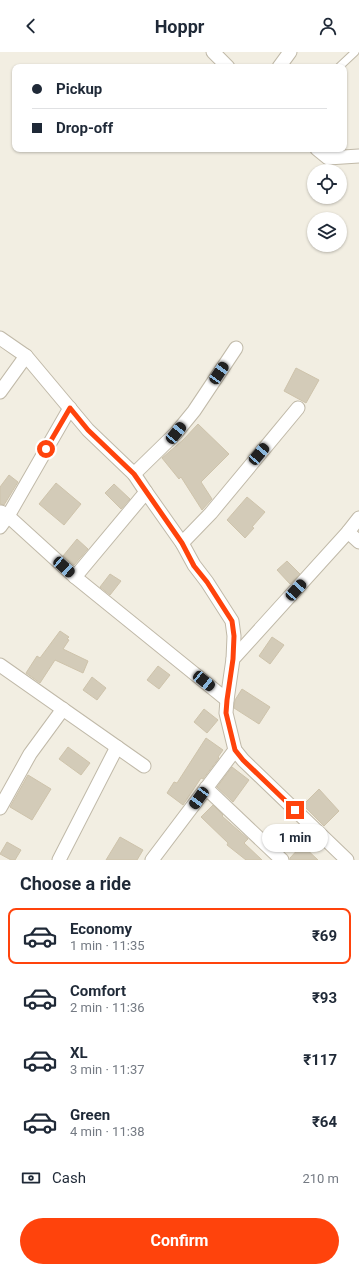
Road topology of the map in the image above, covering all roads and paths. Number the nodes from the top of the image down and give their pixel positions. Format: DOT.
graph roads {
  1 [pos="212,52"];
  2 [pos="290,52"];
  3 [pos="355,52"];
  4 [pos="225,64"];
  5 [pos="281,64"];
  6 [pos="342,64"];
  7 [pos="321,152"];
  8 [pos="359,156"];
  9 [pos="0,338"];
  10 [pos="236,348"];
  11 [pos="26,356"];
  12 [pos="0,392"];
  13 [pos="70,408"];
  14 [pos="298,408"];
  15 [pos="134,474"];
  16 [pos="146,492"];
  17 [pos="2,518"];
  18 [pos="359,518"];
  19 [pos="348,532"];
  20 [pos="359,542"];
  21 [pos="182,543"];
  22 [pos="75,577"];
  23 [pos="233,659"];
  24 [pos="0,665"];
  25 [pos="227,700"];
  26 [pos="63,709"];
  27 [pos="117,747"];
  28 [pos="235,750"];
  29 [pos="144,766"];
  30 [pos="206,788"];
  31 [pos="0,808"];
  32 [pos="59,860"];
  33 [pos="152,860"];
  34 [pos="282,860"];
  35 [pos="347,860"];
  1 -- 4 [label="street"];
  2 -- 5 [label="street"];
  3 -- 6 [label="lane"];
  7 -- 8 [label="street"];
  9 -- 11 [label="street"];
  10 -- 15 [label="street"];
  11 -- 12 [label="street"];
  11 -- 13 [label="street"];
  13 -- 15 [label="street"];
  13 -- 17 [label="street"];
  14 -- 21 [label="street"];
  15 -- 16 [label="street"];
  16 -- 21 [label="street"];
  16 -- 22 [label="street"];
  17 -- 22 [label="street"];
  18 -- 19 [label="street"];
  19 -- 20 [label="street"];
  19 -- 23 [label="street"];
  21 -- 23 [label="street"];
  22 -- 25 [label="street"];
  23 -- 25 [label="street"];
  24 -- 26 [label="street"];
  25 -- 28 [label="street"];
  26 -- 27 [label="street"];
  26 -- 31 [label="street"];
  27 -- 29 [label="street"];
  27 -- 32 [label="street"];
  28 -- 30 [label="street"];
  28 -- 35 [label="street"];
  30 -- 33 [label="street"];
  30 -- 34 [label="street"];
}
